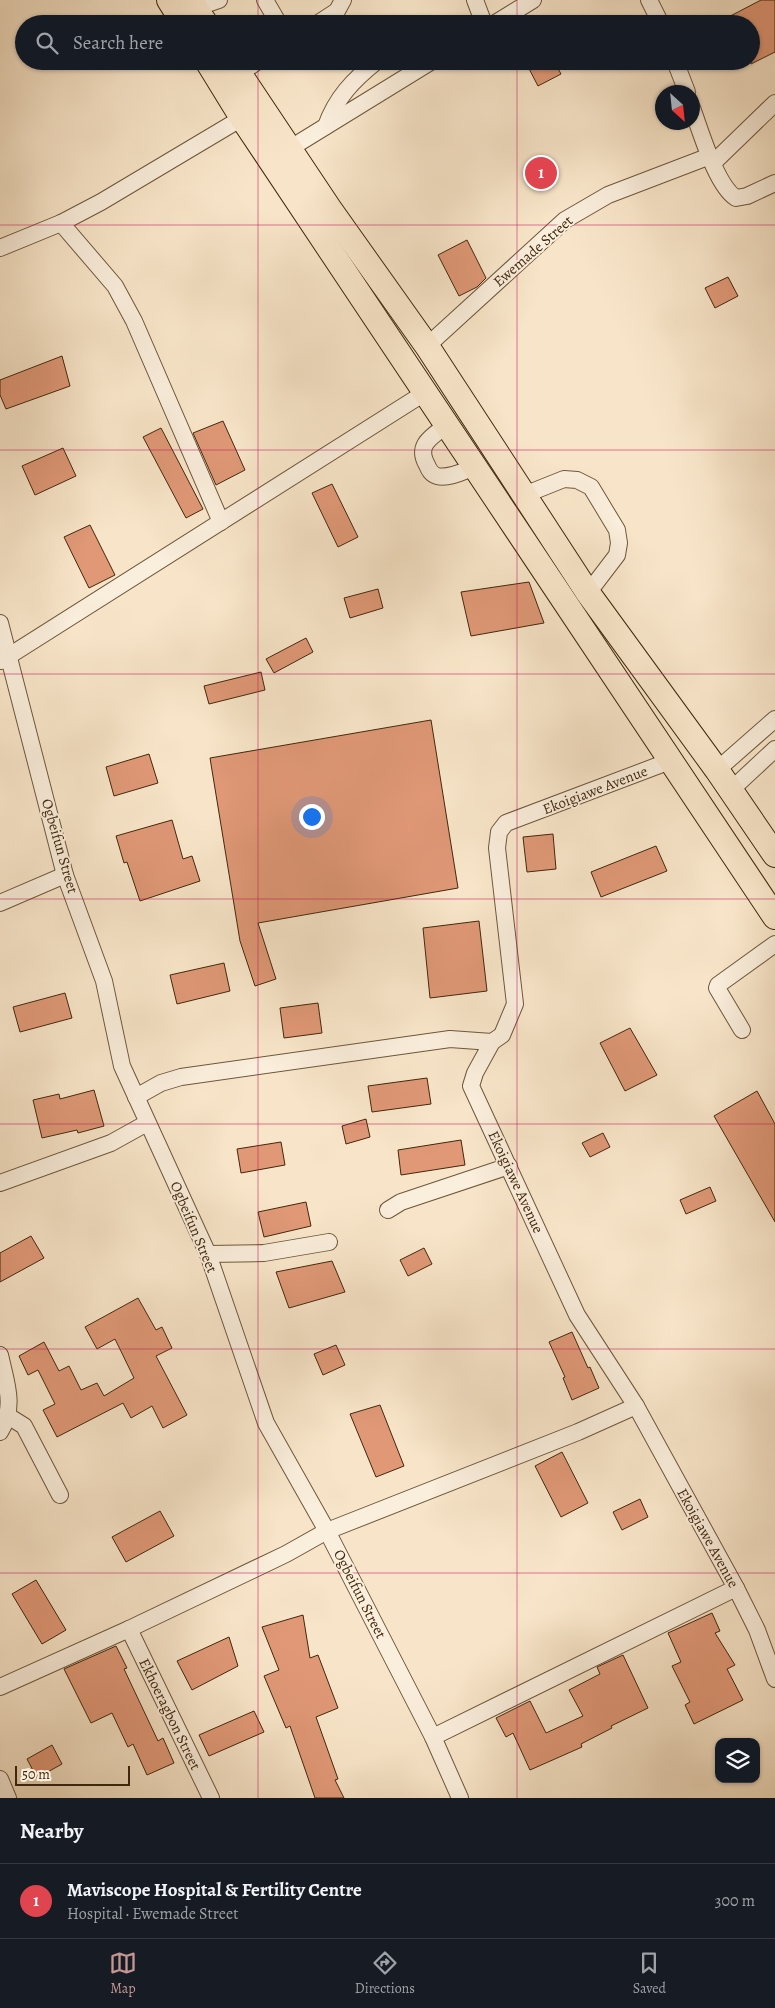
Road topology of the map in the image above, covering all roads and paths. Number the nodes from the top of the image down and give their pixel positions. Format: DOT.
graph roads {
  1 [pos="169,0"];
  2 [pos="219,0"];
  3 [pos="265,0"];
  4 [pos="343,0"];
  5 [pos="475,0"];
  6 [pos="533,0"];
  7 [pos="649,0"];
  8 [pos="194,14"];
  9 [pos="274,15"];
  10 [pos="331,15"];
  11 [pos="481,15"];
  12 [pos="509,15"];
  13 [pos="656,15"];
  14 [pos="213,70"];
  15 [pos="246,70"];
  16 [pos="367,70"];
  17 [pos="417,70"];
  18 [pos="678,70"];
  19 [pos="684,85"];
  20 [pos="775,103"];
  21 [pos="242,118"];
  22 [pos="326,126"];
  23 [pos="700,129"];
  24 [pos="289,149"];
  25 [pos="712,160"];
  26 [pos="775,183"];
  27 [pos="61,223"];
  28 [pos="0,248"];
  29 [pos="427,346"];
  30 [pos="426,392"];
  31 [pos="447,425"];
  32 [pos="475,467"];
  33 [pos="524,495"];
  34 [pos="221,522"];
  35 [pos="588,593"];
  36 [pos="0,622"];
  37 [pos="5,658"];
  38 [pos="775,719"];
  39 [pos="775,749"];
  40 [pos="670,761"];
  41 [pos="717,770"];
  42 [pos="731,790"];
  43 [pos="775,855"];
  44 [pos="65,874"];
  45 [pos="0,903"];
  46 [pos="775,917"];
  47 [pos="775,944"];
  48 [pos="742,1030"];
  49 [pos="492,1042"];
  50 [pos="136,1097"];
  51 [pos="147,1122"];
  52 [pos="509,1166"];
  53 [pos="0,1183"];
  54 [pos="388,1210"];
  55 [pos="329,1242"];
  56 [pos="208,1254"];
  57 [pos="0,1355"];
  58 [pos="636,1406"];
  59 [pos="8,1416"];
  60 [pos="0,1432"];
  61 [pos="60,1495"];
  62 [pos="327,1531"];
  63 [pos="736,1588"];
  64 [pos="129,1629"];
  65 [pos="775,1679"];
  66 [pos="0,1687"];
  67 [pos="433,1737"];
  68 [pos="0,1779"];
  69 [pos="8,1798"];
  70 [pos="211,1798"];
  71 [pos="460,1798"];
  1 -- 8 [label="highway"];
  2 -- 8 [label="street"];
  3 -- 9 [label="street"];
  4 -- 10 [label="street"];
  5 -- 11 [label="street"];
  6 -- 12 [label="street"];
  7 -- 13 [label="street"];
  14 -- 21 [label="highway"];
  15 -- 24 [label="highway"];
  16 -- 22 [label="street"];
  17 -- 22 [label="street"];
  18 -- 19 [label="street"];
  20 -- 25 [label="street"];
  21 -- 27 [label="street"];
  21 -- 30 [label="highway"];
  22 -- 24 [label="street"];
  23 -- 25 [label="street"];
  24 -- 29 [label="highway"];
  25 -- 26 [label="street"];
  25 -- 29 [label="street, Ewemade Street"];
  27 -- 28 [label="street"];
  27 -- 34 [label="street"];
  29 -- 33 [label="highway"];
  30 -- 31 [label="highway"];
  30 -- 34 [label="street"];
  31 -- 32 [label="highway"];
  31 -- 32 [label="street"];
  32 -- 40 [label="highway"];
  33 -- 35 [label="highway"];
  33 -- 35 [label="street"];
  34 -- 37 [label="street"];
  35 -- 41 [label="highway"];
  36 -- 37 [label="street, Ogbeifun Street"];
  37 -- 44 [label="street, Ogbeifun Street"];
  38 -- 41 [label="street"];
  39 -- 42 [label="street"];
  40 -- 46 [label="highway"];
  40 -- 49 [label="street, Ekoigiawe Avenue"];
  41 -- 42 [label="highway"];
  42 -- 43 [label="highway"];
  44 -- 45 [label="street"];
  44 -- 50 [label="street, Ogbeifun Street"];
  47 -- 48 [label="street"];
  49 -- 50 [label="street"];
  49 -- 52 [label="street, Ekoigiawe Avenue"];
  50 -- 51 [label="street, Ogbeifun Street"];
  51 -- 53 [label="street"];
  51 -- 56 [label="street, Ogbeifun Street"];
  52 -- 54 [label="street"];
  52 -- 58 [label="street, Ekoigiawe Avenue"];
  55 -- 56 [label="street"];
  56 -- 62 [label="street, Ogbeifun Street"];
  57 -- 59 [label="street"];
  58 -- 62 [label="street"];
  58 -- 63 [label="street, Ekoigiawe Avenue"];
  59 -- 60 [label="street"];
  59 -- 61 [label="street"];
  62 -- 64 [label="street"];
  62 -- 67 [label="street, Ogbeifun Street"];
  63 -- 65 [label="street, Ekoigiawe Avenue"];
  63 -- 67 [label="street"];
  64 -- 66 [label="street"];
  64 -- 70 [label="street, Ekhoeragbon Street"];
  67 -- 71 [label="street, Ogbeifun Street"];
  68 -- 69 [label="street"];
}
